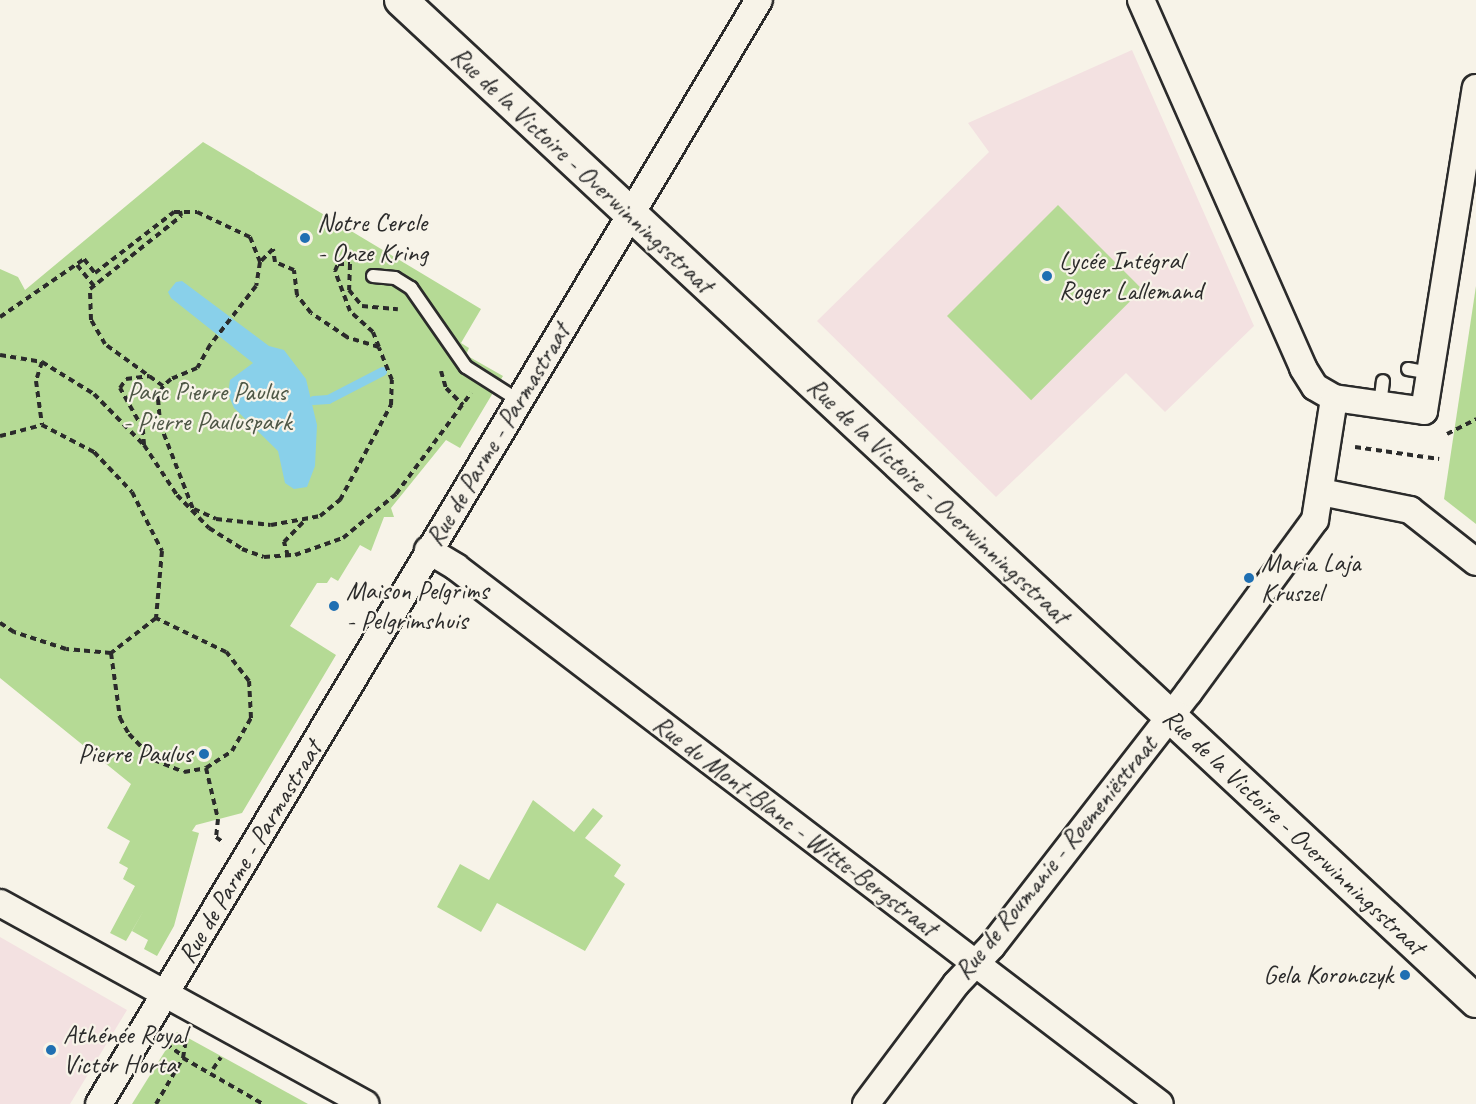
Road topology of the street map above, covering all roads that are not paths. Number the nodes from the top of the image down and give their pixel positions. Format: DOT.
graph roads {
  1 [pos="401,0"];
  2 [pos="759,0"];
  3 [pos="1141,0"];
  4 [pos="1476,88"];
  5 [pos="1467,211"];
  6 [pos="630,216"];
  7 [pos="373,276"];
  8 [pos="1334,398"];
  9 [pos="518,400"];
  10 [pos="1321,492"];
  11 [pos="428,550"];
  12 [pos="1476,562"];
  13 [pos="1170,716"];
  14 [pos="0,903"];
  15 [pos="975,964"];
  16 [pos="164,994"];
  17 [pos="1476,1001"];
  18 [pos="99,1104"];
  19 [pos="365,1104"];
  20 [pos="866,1104"];
  21 [pos="1160,1104"];
  1 -- 6 [label="street, Rue de la Victoire - Overwinningsstraat"];
  2 -- 6 [label="street, Rue de Parme - Parmastraat"];
  3 -- 8 [label="street"];
  4 -- 5 [label="street"];
  5 -- 8 [label="street"];
  6 -- 9 [label="street, Rue de Parme - Parmastraat"];
  6 -- 13 [label="street, Rue de la Victoire - Overwinningsstraat"];
  7 -- 9 [label="lane"];
  8 -- 10 [label="street, Rue de Roumanie - Roemeniëstraat"];
  9 -- 11 [label="street, Rue de Parme - Parmastraat"];
  10 -- 12 [label="street"];
  10 -- 13 [label="street, Rue de Roumanie - Roemeniëstraat"];
  11 -- 15 [label="street, Rue du Mont-Blanc - Witte-Bergstraat"];
  11 -- 16 [label="street, Rue de Parme - Parmastraat"];
  13 -- 15 [label="street, Rue de Roumanie - Roemeniëstraat"];
  13 -- 17 [label="street, Rue de la Victoire - Overwinningsstraat"];
  14 -- 16 [label="street"];
  15 -- 20 [label="street, Rue de Roumanie - Roemeniëstraat"];
  15 -- 21 [label="street, Rue du Mont-Blanc - Witte-Bergstraat"];
  16 -- 18 [label="street, Rue de Parme - Parmastraat"];
  16 -- 19 [label="street"];
}
